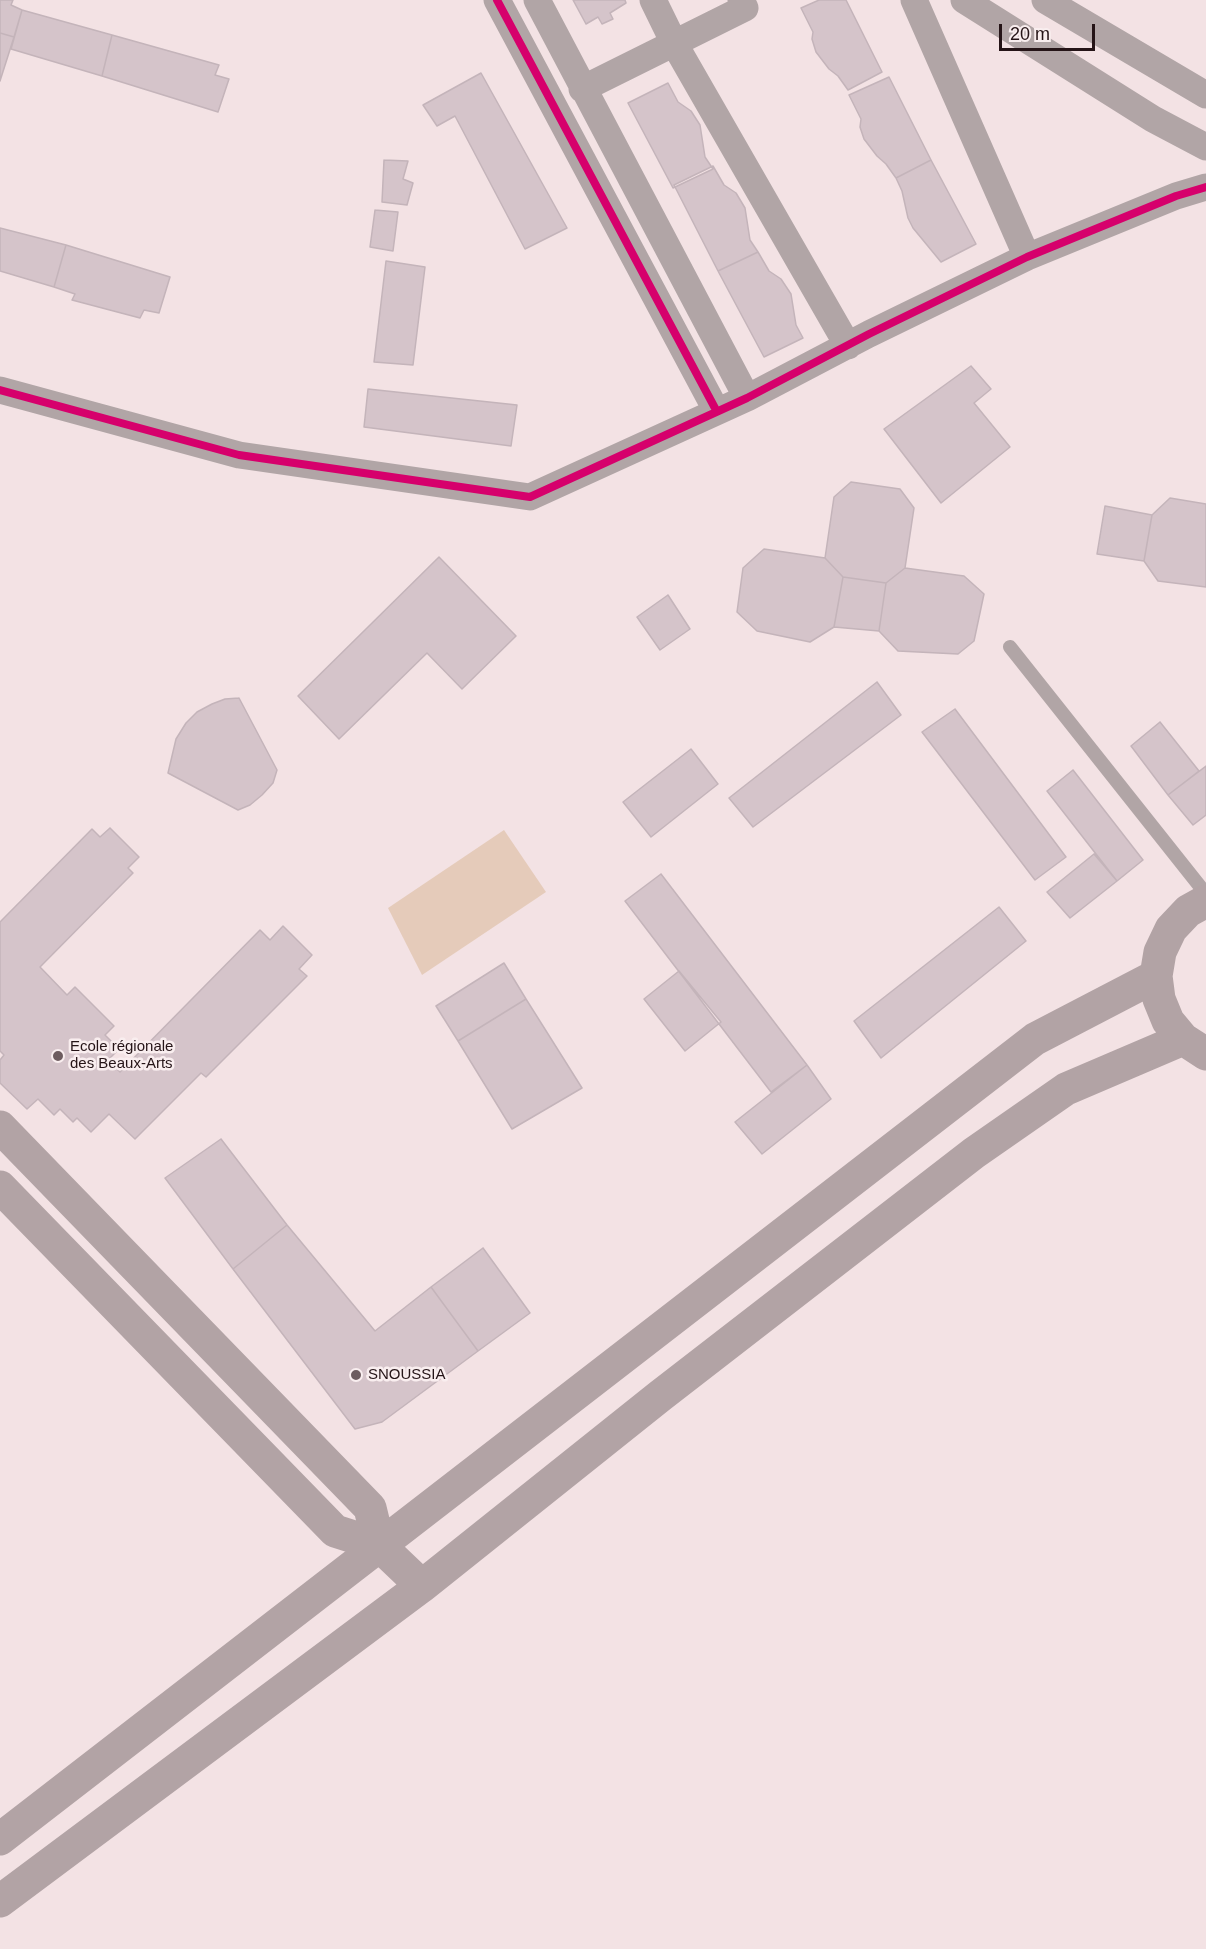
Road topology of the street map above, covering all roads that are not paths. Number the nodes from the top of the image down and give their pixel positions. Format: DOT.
graph roads {
  1 [pos="497,0"];
  2 [pos="537,0"];
  3 [pos="652,0"];
  4 [pos="741,0"];
  5 [pos="914,0"];
  6 [pos="964,0"];
  7 [pos="1045,0"];
  8 [pos="674,43"];
  9 [pos="582,89"];
  10 [pos="1206,95"];
  11 [pos="1206,147"];
  12 [pos="1206,187"];
  13 [pos="1028,257"];
  14 [pos="848,346"];
  15 [pos="0,390"];
  16 [pos="747,398"];
  17 [pos="716,410"];
  18 [pos="1010,647"];
  19 [pos="1206,894"];
  20 [pos="1206,901"];
  21 [pos="1156,976"];
  22 [pos="1195,1047"];
  23 [pos="0,1127"];
  24 [pos="0,1186"];
  25 [pos="379,1545"];
  26 [pos="422,1586"];
  27 [pos="0,1839"];
  28 [pos="0,1901"];
  1 -- 17 [label="street"];
  2 -- 9 [label="street"];
  3 -- 8 [label="street"];
  4 -- 8 [label="street"];
  5 -- 13 [label="street"];
  6 -- 11 [label="street"];
  7 -- 10 [label="street"];
  8 -- 9 [label="street"];
  8 -- 14 [label="street"];
  9 -- 16 [label="street"];
  12 -- 13 [label="street"];
  13 -- 14 [label="street"];
  14 -- 16 [label="street"];
  15 -- 17 [label="street"];
  16 -- 17 [label="street"];
  18 -- 19 [label="lane"];
  20 -- 21 [label="main road"];
  21 -- 22 [label="main road"];
  21 -- 25 [label="main road"];
  22 -- 26 [label="main road"];
  23 -- 25 [label="main road"];
  24 -- 25 [label="main road"];
  25 -- 26 [label="main road"];
  25 -- 27 [label="main road"];
  26 -- 28 [label="main road"];
}
